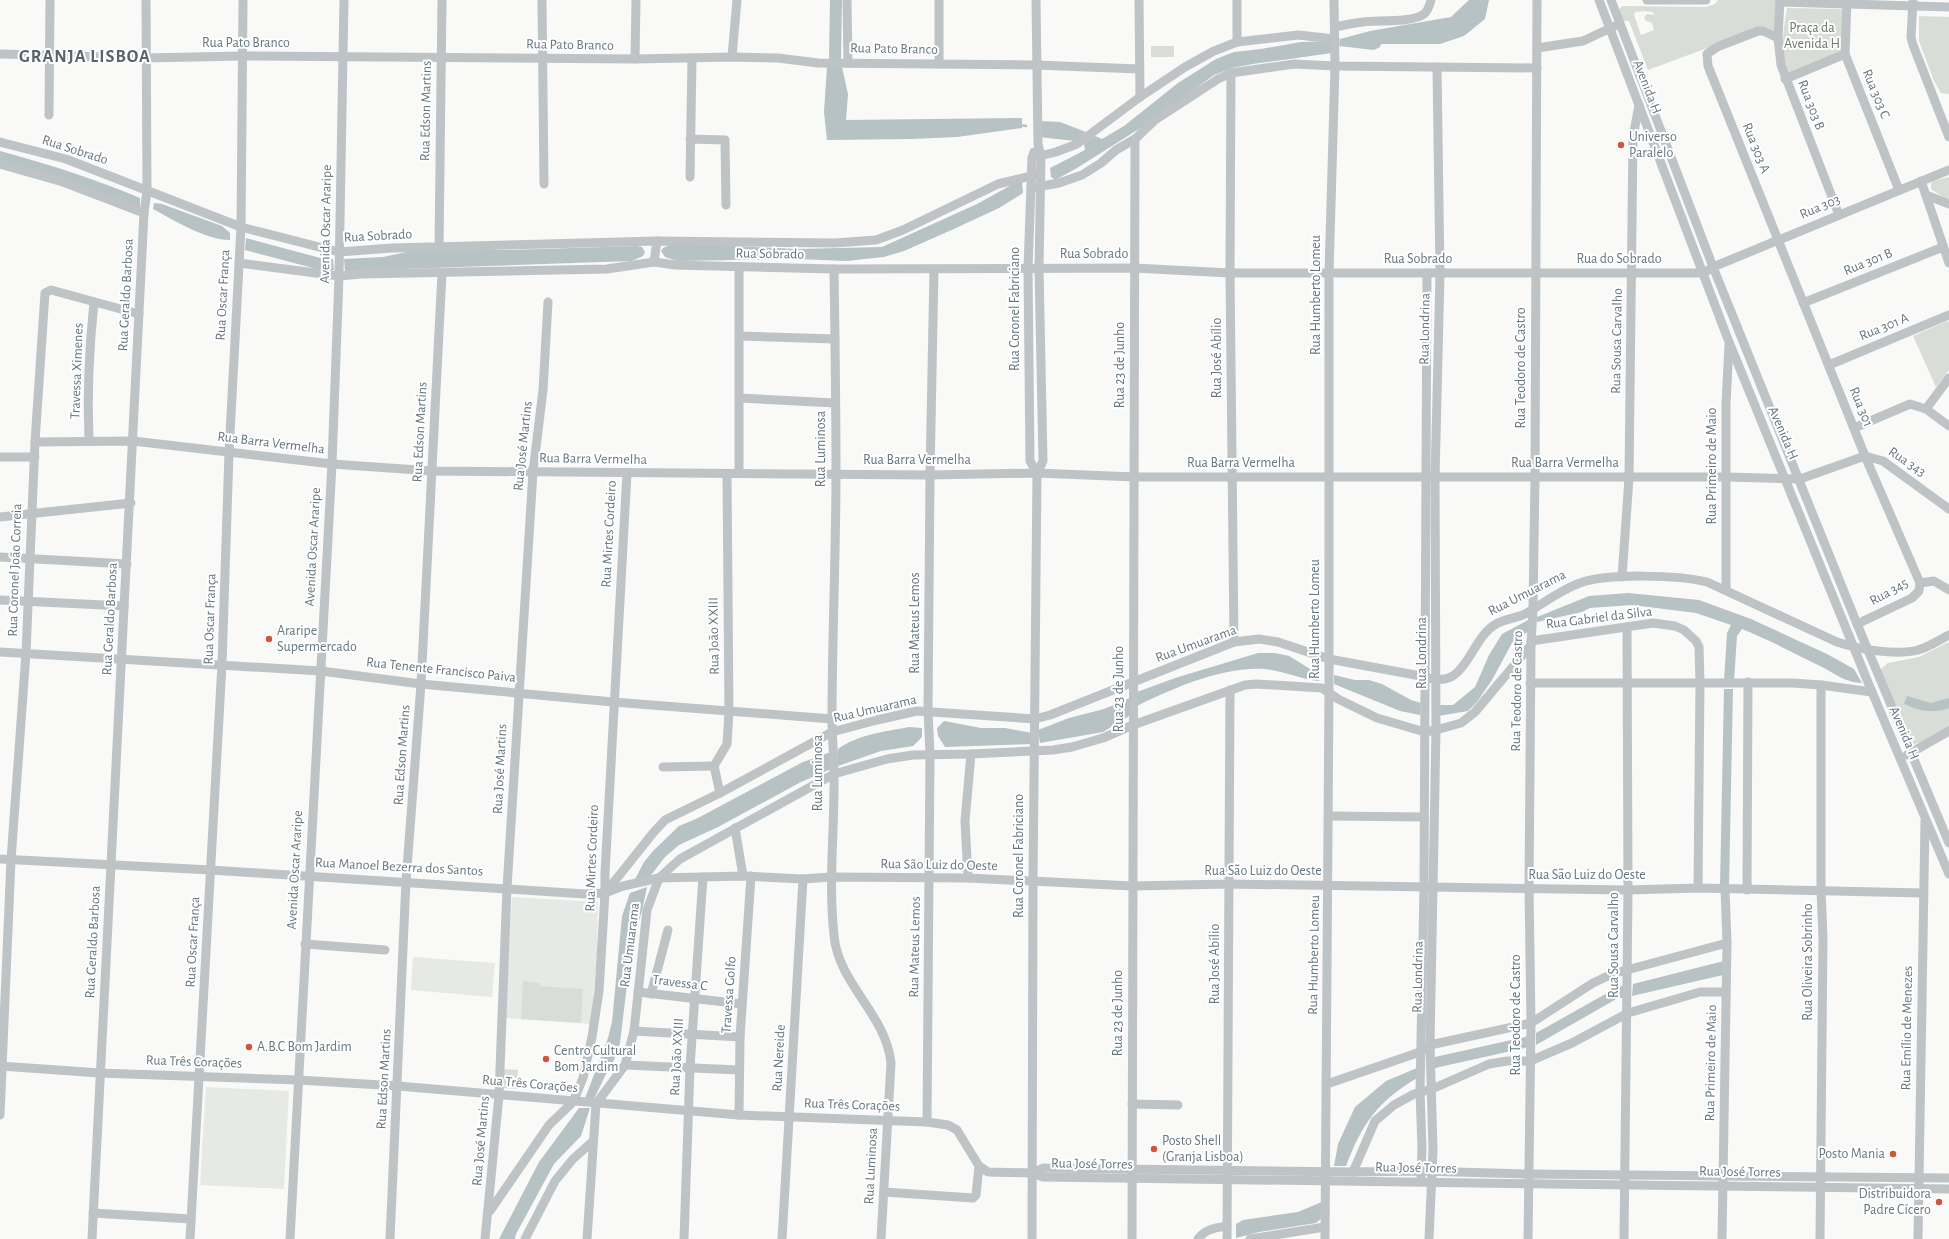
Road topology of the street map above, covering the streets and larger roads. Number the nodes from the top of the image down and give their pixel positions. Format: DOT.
graph roads {
  1 [pos="50,0"];
  2 [pos="146,0"];
  3 [pos="244,0"];
  4 [pos="344,0"];
  5 [pos="442,0"];
  6 [pos="542,0"];
  7 [pos="636,0"];
  8 [pos="737,0"];
  9 [pos="847,0"];
  10 [pos="939,0"];
  11 [pos="1036,0"];
  12 [pos="1139,0"];
  13 [pos="1237,0"];
  14 [pos="1334,0"];
  15 [pos="1431,0"];
  16 [pos="1537,0"];
  17 [pos="1599,0"];
  18 [pos="1622,0"];
  19 [pos="1648,0"];
  20 [pos="1611,1"];
  21 [pos="1705,1"];
  22 [pos="1780,1"];
  23 [pos="1846,3"];
  24 [pos="1913,4"];
  25 [pos="1949,8"];
  26 [pos="1620,24"];
  27 [pos="1335,26"];
  28 [pos="1610,29"];
  29 [pos="1778,38"];
  30 [pos="1334,39"];
  31 [pos="1237,42"];
  32 [pos="1536,48"];
  33 [pos="0,54"];
  34 [pos="1845,54"];
  35 [pos="50,55"];
  36 [pos="243,56"];
  37 [pos="344,57"];
  38 [pos="145,58"];
  39 [pos="543,58"];
  40 [pos="732,58"];
  41 [pos="441,59"];
  42 [pos="692,59"];
  43 [pos="635,60"];
  44 [pos="848,63"];
  45 [pos="939,64"];
  46 [pos="1036,65"];
  47 [pos="1335,66"];
  48 [pos="1437,67"];
  49 [pos="1537,68"];
  50 [pos="1139,69"];
  51 [pos="1231,73"];
  52 [pos="1785,79"];
  53 [pos="1644,86"];
  54 [pos="1633,90"];
  55 [pos="1140,97"];
  56 [pos="1639,105"];
  57 [pos="49,115"];
  58 [pos="1949,137"];
  59 [pos="690,139"];
  60 [pos="1135,139"];
  61 [pos="0,142"];
  62 [pos="1036,157"];
  63 [pos="0,164"];
  64 [pos="1949,170"];
  65 [pos="1036,175"];
  66 [pos="690,177"];
  67 [pos="1921,181"];
  68 [pos="544,184"];
  69 [pos="1035,187"];
  70 [pos="147,190"];
  71 [pos="1899,190"];
  72 [pos="1926,195"];
  73 [pos="1949,204"];
  74 [pos="726,205"];
  75 [pos="144,213"];
  76 [pos="1838,215"];
  77 [pos="240,227"];
  78 [pos="657,241"];
  79 [pos="1778,241"];
  80 [pos="439,247"];
  81 [pos="1943,247"];
  82 [pos="339,252"];
  83 [pos="654,262"];
  84 [pos="1949,263"];
  85 [pos="239,264"];
  86 [pos="739,267"];
  87 [pos="1713,267"];
  88 [pos="934,268"];
  89 [pos="1028,268"];
  90 [pos="1039,268"];
  91 [pos="1134,268"];
  92 [pos="834,269"];
  93 [pos="442,273"];
  94 [pos="1230,273"];
  95 [pos="1329,273"];
  96 [pos="1427,273"];
  97 [pos="1534,273"];
  98 [pos="1632,273"];
  99 [pos="1704,273"];
  100 [pos="1440,274"];
  101 [pos="339,276"];
  102 [pos="94,302"];
  103 [pos="548,302"];
  104 [pos="1803,303"];
  105 [pos="140,314"];
  106 [pos="1949,315"];
  107 [pos="739,336"];
  108 [pos="835,339"];
  109 [pos="1729,342"];
  110 [pos="1751,361"];
  111 [pos="1829,365"];
  112 [pos="1739,366"];
  113 [pos="1949,378"];
  114 [pos="740,398"];
  115 [pos="835,403"];
  116 [pos="1926,409"];
  117 [pos="1949,426"];
  118 [pos="1854,428"];
  119 [pos="89,440"];
  120 [pos="133,441"];
  121 [pos="35,442"];
  122 [pos="230,452"];
  123 [pos="1865,456"];
  124 [pos="0,457"];
  125 [pos="35,457"];
  126 [pos="332,464"];
  127 [pos="432,471"];
  128 [pos="533,472"];
  129 [pos="627,473"];
  130 [pos="739,473"];
  131 [pos="836,473"];
  132 [pos="1037,473"];
  133 [pos="727,474"];
  134 [pos="930,475"];
  135 [pos="1135,477"];
  136 [pos="1232,477"];
  137 [pos="1535,477"];
  138 [pos="1727,477"];
  139 [pos="1329,478"];
  140 [pos="1426,478"];
  141 [pos="1435,478"];
  142 [pos="1629,478"];
  143 [pos="1800,479"];
  144 [pos="1787,480"];
  145 [pos="131,503"];
  146 [pos="1949,509"];
  147 [pos="32,513"];
  148 [pos="0,517"];
  149 [pos="0,557"];
  150 [pos="31,559"];
  151 [pos="127,564"];
  152 [pos="1622,577"];
  153 [pos="1920,583"];
  154 [pos="1726,590"];
  155 [pos="1949,590"];
  156 [pos="0,600"];
  157 [pos="29,601"];
  158 [pos="124,606"];
  159 [pos="1533,608"];
  160 [pos="1425,622"];
  161 [pos="1435,623"];
  162 [pos="1857,624"];
  163 [pos="1627,627"];
  164 [pos="1949,635"];
  165 [pos="1234,642"];
  166 [pos="1531,643"];
  167 [pos="1854,648"];
  168 [pos="1867,649"];
  169 [pos="0,652"];
  170 [pos="26,653"];
  171 [pos="122,658"];
  172 [pos="1329,659"];
  173 [pos="222,664"];
  174 [pos="321,671"];
  175 [pos="1426,677"];
  176 [pos="1436,681"];
  177 [pos="1700,682"];
  178 [pos="1748,682"];
  179 [pos="1132,683"];
  180 [pos="1530,683"];
  181 [pos="421,684"];
  182 [pos="1628,684"];
  183 [pos="1821,685"];
  184 [pos="1230,690"];
  185 [pos="1329,692"];
  186 [pos="1872,692"];
  187 [pos="519,693"];
  188 [pos="613,702"];
  189 [pos="928,711"];
  190 [pos="729,712"];
  191 [pos="832,719"];
  192 [pos="1035,719"];
  193 [pos="1133,725"];
  194 [pos="1436,730"];
  195 [pos="1949,731"];
  196 [pos="832,732"];
  197 [pos="1425,732"];
  198 [pos="1034,751"];
  199 [pos="1912,753"];
  200 [pos="930,754"];
  201 [pos="970,754"];
  202 [pos="1900,758"];
  203 [pos="714,766"];
  204 [pos="663,767"];
  205 [pos="834,774"];
  206 [pos="720,793"];
  207 [pos="1329,816"];
  208 [pos="1424,817"];
  209 [pos="1925,818"];
  210 [pos="735,828"];
  211 [pos="1949,843"];
  212 [pos="0,859"];
  213 [pos="11,860"];
  214 [pos="111,864"];
  215 [pos="211,870"];
  216 [pos="1949,874"];
  217 [pos="309,876"];
  218 [pos="747,876"];
  219 [pos="703,877"];
  220 [pos="831,877"];
  221 [pos="659,878"];
  222 [pos="929,878"];
  223 [pos="968,878"];
  224 [pos="803,879"];
  225 [pos="406,881"];
  226 [pos="1033,881"];
  227 [pos="1229,884"];
  228 [pos="1328,885"];
  229 [pos="1132,886"];
  230 [pos="1424,887"];
  231 [pos="1434,887"];
  232 [pos="507,888"];
  233 [pos="1529,888"];
  234 [pos="1698,888"];
  235 [pos="1725,888"];
  236 [pos="1628,890"];
  237 [pos="1747,890"];
  238 [pos="1821,890"];
  239 [pos="1923,892"];
  240 [pos="605,893"];
  241 [pos="668,930"];
  242 [pos="1727,943"];
  243 [pos="305,944"];
  244 [pos="385,950"];
  245 [pos="1627,969"];
  246 [pos="638,992"];
  247 [pos="1726,992"];
  248 [pos="651,994"];
  249 [pos="695,999"];
  250 [pos="742,1004"];
  251 [pos="1628,1013"];
  252 [pos="1531,1023"];
  253 [pos="634,1031"];
  254 [pos="692,1034"];
  255 [pos="740,1037"];
  256 [pos="1430,1045"];
  257 [pos="1420,1052"];
  258 [pos="1530,1061"];
  259 [pos="626,1065"];
  260 [pos="1,1066"];
  261 [pos="690,1067"];
  262 [pos="739,1070"];
  263 [pos="100,1073"];
  264 [pos="199,1076"];
  265 [pos="298,1080"];
  266 [pos="1327,1084"];
  267 [pos="398,1086"];
  268 [pos="1432,1088"];
  269 [pos="1420,1092"];
  270 [pos="499,1095"];
  271 [pos="573,1102"];
  272 [pos="596,1104"];
  273 [pos="1132,1104"];
  274 [pos="1178,1105"];
  275 [pos="688,1112"];
  276 [pos="0,1115"];
  277 [pos="739,1115"];
  278 [pos="790,1117"];
  279 [pos="888,1121"];
  280 [pos="927,1122"];
  281 [pos="592,1142"];
  282 [pos="979,1166"];
  283 [pos="1132,1169"];
  284 [pos="1228,1170"];
  285 [pos="1325,1171"];
  286 [pos="1421,1171"];
  287 [pos="1353,1172"];
  288 [pos="1432,1172"];
  289 [pos="1033,1173"];
  290 [pos="1528,1174"];
  291 [pos="1949,1178"];
  292 [pos="1131,1179"];
  293 [pos="1918,1179"];
  294 [pos="1324,1180"];
  295 [pos="1625,1180"];
  296 [pos="1227,1181"];
  297 [pos="1722,1181"];
  298 [pos="1421,1182"];
  299 [pos="1432,1182"];
  300 [pos="1821,1182"];
  301 [pos="1528,1185"];
  302 [pos="1918,1188"];
  303 [pos="1949,1189"];
  304 [pos="884,1192"];
  305 [pos="489,1212"];
  306 [pos="93,1213"];
  307 [pos="191,1219"];
  308 [pos="1227,1226"];
  309 [pos="1325,1227"];
  310 [pos="92,1239"];
  311 [pos="190,1239"];
  312 [pos="290,1239"];
  313 [pos="390,1239"];
  314 [pos="485,1239"];
  315 [pos="525,1239"];
  316 [pos="587,1239"];
  317 [pos="684,1239"];
  318 [pos="782,1239"];
  319 [pos="881,1239"];
  320 [pos="1032,1239"];
  321 [pos="1132,1239"];
  322 [pos="1198,1239"];
  323 [pos="1227,1239"];
  324 [pos="1250,1239"];
  325 [pos="1325,1239"];
  326 [pos="1430,1239"];
  327 [pos="1528,1239"];
  328 [pos="1624,1239"];
  329 [pos="1722,1239"];
  330 [pos="1820,1239"];
  331 [pos="1918,1239"];
  1 -- 35 [label="street"];
  2 -- 38 [label="street, Rua Geraldo Barbosa"];
  3 -- 36 [label="street, Rua Oscar França"];
  4 -- 37 [label="street, Avenida Oscar Araripe"];
  5 -- 41 [label="street, Rua Edson Martins"];
  6 -- 39 [label="street"];
  7 -- 43 [label="street"];
  8 -- 40 [label="street"];
  9 -- 44 [label="street"];
  10 -- 45 [label="street"];
  11 -- 46 [label="street, Rua Coronel Fabriciano"];
  12 -- 50 [label="street"];
  13 -- 31 [label="street"];
  14 -- 27 [label="street, Rua Humberto Lomeu"];
  15 -- 27 [label="street"];
  16 -- 32 [label="street, Rua Teodoro de Castro"];
  17 -- 28 [label="street, Avenida H"];
  18 -- 20 [label="street"];
  19 -- 21 [label="street"];
  20 -- 26 [label="street, Avenida H"];
  22 -- 23 [label="street"];
  22 -- 29 [label="street, Rua 303 B"];
  23 -- 24 [label="street"];
  23 -- 34 [label="street, Rua 303 C"];
  24 -- 25 [label="street"];
  24 -- 58 [label="street"];
  26 -- 28 [label="street"];
  26 -- 53 [label="street, Avenida H"];
  27 -- 30 [label="street, Rua Humberto Lomeu"];
  28 -- 32 [label="street"];
  28 -- 54 [label="street, Avenida H"];
  29 -- 52 [label="street, Rua 303 B"];
  29 -- 79 [label="street, Rua 303 A"];
  30 -- 31 [label="street"];
  30 -- 47 [label="street, Rua Humberto Lomeu"];
  31 -- 55 [label="street"];
  32 -- 49 [label="street, Rua Teodoro de Castro"];
  33 -- 35 [label="street, Rua Pato Branco"];
  34 -- 52 [label="street"];
  34 -- 71 [label="street, Rua 303 C"];
  35 -- 38 [label="street, Rua Pato Branco"];
  35 -- 57 [label="street"];
  36 -- 37 [label="street, Rua Pato Branco"];
  36 -- 38 [label="street, Rua Pato Branco"];
  36 -- 77 [label="street, Rua Oscar França"];
  37 -- 41 [label="street, Rua Pato Branco"];
  37 -- 82 [label="street, Avenida Oscar Araripe"];
  38 -- 70 [label="street, Rua Geraldo Barbosa"];
  39 -- 41 [label="street, Rua Pato Branco"];
  39 -- 43 [label="street, Rua Pato Branco"];
  39 -- 68 [label="street"];
  40 -- 42 [label="street, Rua Pato Branco"];
  40 -- 44 [label="street, Rua Pato Branco"];
  41 -- 80 [label="street, Rua Edson Martins"];
  42 -- 43 [label="street, Rua Pato Branco"];
  42 -- 59 [label="street"];
  44 -- 45 [label="street, Rua Pato Branco"];
  45 -- 46 [label="street, Rua Pato Branco"];
  46 -- 50 [label="street, Rua Pato Branco"];
  46 -- 62 [label="street, Rua Coronel Fabriciano"];
  47 -- 48 [label="street"];
  47 -- 51 [label="street"];
  47 -- 95 [label="street, Rua Humberto Lomeu"];
  48 -- 49 [label="street"];
  48 -- 100 [label="street, Rua Londrina"];
  49 -- 97 [label="street, Rua Teodoro de Castro"];
  50 -- 55 [label="street"];
  51 -- 60 [label="street"];
  51 -- 94 [label="street, Rua José Abílio"];
  52 -- 76 [label="street, Rua 303 B"];
  53 -- 54 [label="street"];
  53 -- 87 [label="street, Avenida H"];
  54 -- 56 [label="street, Avenida H"];
  55 -- 62 [label="street"];
  56 -- 98 [label="street, Rua Sousa Carvalho"];
  56 -- 99 [label="street, Avenida H"];
  59 -- 66 [label="street"];
  59 -- 74 [label="street"];
  60 -- 69 [label="street"];
  60 -- 91 [label="street, Rua 23 de Junho"];
  61 -- 70 [label="street, Rua Sobrado"];
  62 -- 65 [label="street, Rua Coronel Fabriciano"];
  63 -- 75 [label="street"];
  64 -- 67 [label="street, Rua 303"];
  65 -- 69 [label="street, Rua Coronel Fabriciano"];
  65 -- 78 [label="street, Rua Sobrado"];
  67 -- 71 [label="street, Rua 303"];
  67 -- 72 [label="street"];
  69 -- 89 [label="street, Rua Coronel Fabriciano"];
  69 -- 90 [label="street, Rua Coronel Fabriciano"];
  70 -- 75 [label="street, Rua Geraldo Barbosa"];
  70 -- 77 [label="street, Rua Sobrado"];
  71 -- 76 [label="street, Rua 303"];
  72 -- 73 [label="street"];
  72 -- 81 [label="street"];
  75 -- 105 [label="street, Rua Geraldo Barbosa"];
  76 -- 79 [label="street, Rua 303"];
  77 -- 82 [label="street, Rua Sobrado"];
  77 -- 85 [label="street, Rua Oscar França"];
  78 -- 80 [label="street, Rua Sobrado"];
  78 -- 83 [label="street"];
  79 -- 87 [label="street, Rua 303"];
  79 -- 104 [label="street, Rua 301"];
  80 -- 82 [label="street, Rua Sobrado"];
  81 -- 84 [label="street"];
  81 -- 104 [label="street, Rua 301 B"];
  82 -- 101 [label="street, Avenida Oscar Araripe"];
  83 -- 86 [label="street, Rua Sobrado"];
  83 -- 93 [label="street, Rua Sobrado"];
  85 -- 101 [label="street, Rua Sobrado"];
  85 -- 122 [label="street, Rua Oscar França"];
  86 -- 92 [label="street, Rua Sobrado"];
  86 -- 107 [label="street"];
  87 -- 99 [label="street, Rua 303"];
  87 -- 110 [label="street, Avenida H"];
  88 -- 89 [label="street, Rua Sobrado"];
  88 -- 92 [label="street, Rua Sobrado"];
  88 -- 134 [label="street, Rua Mateus Lemos"];
  89 -- 90 [label="street, Rua Sobrado"];
  89 -- 132 [label="street, Rua Coronel Fabriciano"];
  90 -- 91 [label="street, Rua Sobrado"];
  90 -- 132 [label="street, Rua Coronel Fabriciano"];
  91 -- 94 [label="street, Rua Sobrado"];
  91 -- 135 [label="street, Rua 23 de Junho"];
  92 -- 108 [label="street, Rua Luminosa"];
  93 -- 101 [label="street, Rua Sobrado"];
  93 -- 127 [label="street, Rua Edson Martins"];
  94 -- 95 [label="street, Rua Sobrado"];
  94 -- 136 [label="street, Rua José Abílio"];
  95 -- 96 [label="street, Rua Sobrado"];
  95 -- 139 [label="street, Rua Humberto Lomeu"];
  96 -- 100 [label="street, Rua Sobrado"];
  96 -- 140 [label="street, Rua Londrina"];
  97 -- 98 [label="street, Rua do Sobrado"];
  97 -- 100 [label="street, Rua Sobrado"];
  97 -- 137 [label="street, Rua Teodoro de Castro"];
  98 -- 99 [label="street, Rua do Sobrado"];
  98 -- 142 [label="street, Rua Sousa Carvalho"];
  99 -- 109 [label="street, Avenida H"];
  100 -- 141 [label="street, Rua Londrina"];
  101 -- 126 [label="street, Avenida Oscar Araripe"];
  102 -- 105 [label="street, Rua Coronel João Correia"];
  102 -- 119 [label="street, Travessa Ximenes"];
  102 -- 121 [label="street, Rua Coronel João Correia"];
  103 -- 128 [label="street, Rua José Martins"];
  104 -- 111 [label="street, Rua 301"];
  105 -- 120 [label="street, Rua Geraldo Barbosa"];
  106 -- 111 [label="street, Rua 301 A"];
  107 -- 108 [label="street"];
  107 -- 114 [label="street"];
  108 -- 115 [label="street, Rua Luminosa"];
  109 -- 112 [label="street, Avenida H"];
  109 -- 138 [label="street, Rua Primeiro de Maio"];
  110 -- 112 [label="street"];
  110 -- 143 [label="street, Avenida H"];
  111 -- 118 [label="street, Rua 301"];
  112 -- 144 [label="street, Avenida H"];
  113 -- 116 [label="street"];
  114 -- 115 [label="street"];
  114 -- 130 [label="street"];
  115 -- 131 [label="street, Rua Luminosa"];
  116 -- 117 [label="street"];
  116 -- 118 [label="street"];
  118 -- 123 [label="street, Rua 301"];
  119 -- 120 [label="street, Rua Barra Vermelha"];
  119 -- 121 [label="street, Rua Barra Vermelha"];
  120 -- 122 [label="street, Rua Barra Vermelha"];
  120 -- 145 [label="street, Rua Geraldo Barbosa"];
  121 -- 125 [label="street, Rua Coronel João Correia"];
  122 -- 126 [label="street, Rua Barra Vermelha"];
  122 -- 173 [label="street, Rua Oscar França"];
  123 -- 143 [label="street, Rua 343"];
  123 -- 146 [label="street, Rua 343"];
  123 -- 153 [label="street, Rua 301"];
  124 -- 125 [label="street"];
  125 -- 147 [label="street, Rua Coronel João Correia"];
  126 -- 127 [label="street, Rua Barra Vermelha"];
  126 -- 174 [label="street, Avenida Oscar Araripe"];
  127 -- 128 [label="street, Rua Barra Vermelha"];
  127 -- 181 [label="street, Rua Edson Martins"];
  128 -- 129 [label="street, Rua Barra Vermelha"];
  128 -- 187 [label="street, Rua José Martins"];
  129 -- 133 [label="street, Rua Barra Vermelha"];
  129 -- 188 [label="street, Rua Mirtes Cordeiro"];
  130 -- 131 [label="street, Rua Barra Vermelha"];
  130 -- 133 [label="street, Rua Barra Vermelha"];
  131 -- 134 [label="street, Rua Barra Vermelha"];
  131 -- 191 [label="street, Rua Luminosa"];
  132 -- 134 [label="street, Rua Barra Vermelha"];
  132 -- 135 [label="street, Rua Barra Vermelha"];
  132 -- 192 [label="street, Rua Coronel Fabriciano"];
  133 -- 190 [label="street, Rua João XXIII"];
  134 -- 189 [label="street, Rua Mateus Lemos"];
  135 -- 136 [label="street, Rua Barra Vermelha"];
  135 -- 179 [label="street, Rua 23 de Junho"];
  136 -- 139 [label="street, Rua Barra Vermelha"];
  136 -- 165 [label="street, Rua José Abílio"];
  137 -- 141 [label="street, Rua Barra Vermelha"];
  137 -- 142 [label="street, Rua Barra Vermelha"];
  137 -- 159 [label="street, Rua Teodoro de Castro"];
  138 -- 142 [label="street, Rua Barra Vermelha"];
  138 -- 144 [label="street, Rua Barra Vermelha"];
  138 -- 154 [label="street, Rua Primeiro de Maio"];
  139 -- 140 [label="street, Rua Barra Vermelha"];
  139 -- 172 [label="street, Rua Humberto Lomeu"];
  140 -- 141 [label="street, Rua Barra Vermelha"];
  140 -- 160 [label="street, Rua Londrina"];
  141 -- 161 [label="street, Rua Londrina"];
  142 -- 152 [label="street, Rua Sousa Carvalho"];
  143 -- 144 [label="street, Rua Barra Vermelha"];
  143 -- 162 [label="street, Avenida H"];
  144 -- 167 [label="street, Avenida H"];
  145 -- 147 [label="street"];
  145 -- 151 [label="street, Rua Geraldo Barbosa"];
  147 -- 148 [label="street"];
  147 -- 150 [label="street, Rua Coronel João Correia"];
  149 -- 150 [label="street"];
  150 -- 151 [label="street"];
  150 -- 157 [label="street, Rua Coronel João Correia"];
  151 -- 158 [label="street, Rua Geraldo Barbosa"];
  152 -- 154 [label="street, Rua Umuarama"];
  152 -- 159 [label="street, Rua Umuarama"];
  153 -- 155 [label="street, Rua 345"];
  153 -- 162 [label="street, Rua 345"];
  154 -- 167 [label="street, Rua Umuarama"];
  156 -- 157 [label="street"];
  157 -- 158 [label="street"];
  157 -- 170 [label="street, Rua Coronel João Correia"];
  158 -- 171 [label="street, Rua Geraldo Barbosa"];
  159 -- 166 [label="street, Rua Teodoro de Castro"];
  159 -- 176 [label="street, Rua Umuarama"];
  160 -- 161 [label="street"];
  160 -- 175 [label="street, Rua Londrina"];
  161 -- 176 [label="street, Rua Londrina"];
  162 -- 168 [label="street, Avenida H"];
  163 -- 166 [label="street, Rua Gabriel da Silva"];
  163 -- 177 [label="street, Rua Gabriel da Silva"];
  163 -- 182 [label="street, Rua Sousa Carvalho"];
  164 -- 168 [label="street, Rua Umuarama"];
  165 -- 172 [label="street, Rua Umuarama"];
  165 -- 179 [label="street, Rua Umuarama"];
  166 -- 180 [label="street, Rua Teodoro de Castro"];
  166 -- 194 [label="street, Rua Umuarama"];
  167 -- 168 [label="street, Rua Umuarama"];
  167 -- 186 [label="street, Avenida H"];
  168 -- 199 [label="street, Avenida H"];
  169 -- 170 [label="street, Rua Tenente Francisco Paiva"];
  170 -- 171 [label="street, Rua Tenente Francisco Paiva"];
  170 -- 213 [label="street, Rua Coronel João Correia"];
  171 -- 173 [label="street, Rua Tenente Francisco Paiva"];
  171 -- 214 [label="street, Rua Geraldo Barbosa"];
  172 -- 175 [label="street, Rua Umuarama"];
  172 -- 185 [label="street, Rua Humberto Lomeu"];
  173 -- 174 [label="street, Rua Tenente Francisco Paiva"];
  173 -- 215 [label="street, Rua Oscar França"];
  174 -- 181 [label="street, Rua Tenente Francisco Paiva"];
  174 -- 217 [label="street, Avenida Oscar Araripe"];
  175 -- 176 [label="street, Rua Umuarama"];
  175 -- 197 [label="street, Rua Londrina"];
  176 -- 194 [label="street, Rua Londrina"];
  177 -- 178 [label="street"];
  177 -- 182 [label="street"];
  177 -- 234 [label="street"];
  178 -- 183 [label="street"];
  178 -- 237 [label="street"];
  179 -- 192 [label="street, Rua Umuarama"];
  179 -- 193 [label="street, Rua 23 de Junho"];
  180 -- 182 [label="street"];
  180 -- 233 [label="street, Rua Teodoro de Castro"];
  181 -- 187 [label="street, Rua Tenente Francisco Paiva"];
  181 -- 225 [label="street, Rua Edson Martins"];
  182 -- 236 [label="street, Rua Sousa Carvalho"];
  183 -- 186 [label="street"];
  183 -- 238 [label="street, Rua Oliveira Sobrinho"];
  184 -- 185 [label="street, Rua Umuarama"];
  184 -- 193 [label="street, Rua Umuarama"];
  184 -- 227 [label="street, Rua José Abílio"];
  185 -- 197 [label="street, Rua Umuarama"];
  185 -- 207 [label="street, Rua Humberto Lomeu"];
  186 -- 202 [label="street, Avenida H"];
  187 -- 188 [label="street, Rua Tenente Francisco Paiva"];
  187 -- 232 [label="street, Rua José Martins"];
  188 -- 190 [label="street, Rua Tenente Francisco Paiva"];
  188 -- 240 [label="street, Rua Mirtes Cordeiro"];
  189 -- 192 [label="street, Rua Umuarama"];
  189 -- 196 [label="street, Rua Umuarama"];
  189 -- 200 [label="street, Rua Mateus Lemos"];
  190 -- 191 [label="street, Rua Tenente Francisco Paiva"];
  190 -- 203 [label="street, Rua João XXIII"];
  191 -- 196 [label="street, Rua Luminosa"];
  192 -- 198 [label="street, Rua Coronel Fabriciano"];
  193 -- 198 [label="street, Rua Umuarama"];
  193 -- 229 [label="street, Rua 23 de Junho"];
  194 -- 197 [label="street, Rua Umuarama"];
  194 -- 231 [label="street, Rua Londrina"];
  195 -- 199 [label="street"];
  196 -- 205 [label="street, Rua Luminosa"];
  196 -- 206 [label="street, Rua Umuarama"];
  197 -- 208 [label="street, Rua Londrina"];
  198 -- 201 [label="street, Rua Umuarama"];
  198 -- 226 [label="street, Rua Coronel Fabriciano"];
  199 -- 202 [label="street"];
  199 -- 211 [label="street, Avenida H"];
  200 -- 201 [label="street, Rua Umuarama"];
  200 -- 205 [label="street, Rua Umuarama"];
  200 -- 222 [label="street, Rua Mateus Lemos"];
  201 -- 223 [label="street"];
  202 -- 209 [label="street, Avenida H"];
  203 -- 204 [label="street"];
  203 -- 206 [label="street"];
  205 -- 210 [label="street, Rua Umuarama"];
  205 -- 220 [label="street, Rua Luminosa"];
  206 -- 240 [label="street, Rua Umuarama"];
  207 -- 208 [label="street"];
  207 -- 228 [label="street, Rua Humberto Lomeu"];
  208 -- 230 [label="street, Rua Londrina"];
  209 -- 216 [label="street, Avenida H"];
  209 -- 239 [label="street, Rua Emílio de Menezes"];
  210 -- 218 [label="street, Travessa Golfo"];
  210 -- 221 [label="street, Rua Umuarama"];
  212 -- 213 [label="street, Rua Manoel Bezerra dos Santos"];
  213 -- 214 [label="street, Rua Manoel Bezerra dos Santos"];
  213 -- 260 [label="street, Rua Coronel João Correia"];
  214 -- 215 [label="street, Rua Manoel Bezerra dos Santos"];
  214 -- 263 [label="street, Rua Geraldo Barbosa"];
  215 -- 217 [label="street, Rua Manoel Bezerra dos Santos"];
  215 -- 264 [label="street, Rua Oscar França"];
  217 -- 225 [label="street, Rua Manoel Bezerra dos Santos"];
  217 -- 243 [label="street, Avenida Oscar Araripe"];
  218 -- 219 [label="street, Rua São Luiz do Oeste"];
  218 -- 224 [label="street, Rua São Luiz do Oeste"];
  218 -- 250 [label="street, Travessa Golfo"];
  219 -- 221 [label="street, Rua São Luiz do Oeste"];
  219 -- 249 [label="street, Rua João XXIII"];
  220 -- 222 [label="street, Rua São Luiz do Oeste"];
  220 -- 224 [label="street, Rua São Luiz do Oeste"];
  220 -- 279 [label="street, Rua Luminosa"];
  221 -- 240 [label="street, Rua São Luiz do Oeste"];
  221 -- 246 [label="street, Rua Umuarama"];
  222 -- 223 [label="street, Rua São Luiz do Oeste"];
  222 -- 280 [label="street, Rua Mateus Lemos"];
  223 -- 226 [label="street, Rua São Luiz do Oeste"];
  224 -- 278 [label="street, Rua Nereide"];
  225 -- 232 [label="street, Rua Manoel Bezerra dos Santos"];
  225 -- 267 [label="street, Rua Edson Martins"];
  226 -- 229 [label="street, Rua São Luiz do Oeste"];
  226 -- 289 [label="street, Rua Coronel Fabriciano"];
  227 -- 228 [label="street, Rua São Luiz do Oeste"];
  227 -- 229 [label="street, Rua São Luiz do Oeste"];
  227 -- 284 [label="street, Rua José Abílio"];
  228 -- 230 [label="street, Rua São Luiz do Oeste"];
  228 -- 266 [label="street, Rua Humberto Lomeu"];
  229 -- 273 [label="street, Rua 23 de Junho"];
  230 -- 231 [label="street, Rua São Luiz do Oeste"];
  230 -- 257 [label="street, Rua Londrina"];
  231 -- 233 [label="street, Rua São Luiz do Oeste"];
  231 -- 256 [label="street, Rua Londrina"];
  232 -- 240 [label="street, Rua Manoel Bezerra dos Santos"];
  232 -- 270 [label="street, Rua José Martins"];
  233 -- 236 [label="street, Rua São Luiz do Oeste"];
  233 -- 252 [label="street, Rua Teodoro de Castro"];
  234 -- 235 [label="street, Rua São Luiz do Oeste"];
  234 -- 236 [label="street, Rua São Luiz do Oeste"];
  235 -- 237 [label="street, Rua São Luiz do Oeste"];
  235 -- 242 [label="street, Rua Primeiro de Maio"];
  236 -- 245 [label="street, Rua Sousa Carvalho"];
  237 -- 238 [label="street, Rua São Luiz do Oeste"];
  238 -- 239 [label="street, Rua São Luiz do Oeste"];
  238 -- 300 [label="street, Rua Oliveira Sobrinho"];
  239 -- 293 [label="street, Rua Emílio de Menezes"];
  240 -- 271 [label="street, Rua Mirtes Cordeiro"];
  241 -- 248 [label="street"];
  242 -- 245 [label="street"];
  242 -- 247 [label="street, Rua Primeiro de Maio"];
  243 -- 244 [label="street"];
  243 -- 265 [label="street, Avenida Oscar Araripe"];
  245 -- 251 [label="street, Rua Sousa Carvalho"];
  245 -- 252 [label="street"];
  246 -- 248 [label="street, Travessa C"];
  246 -- 253 [label="street, Rua Umuarama"];
  247 -- 251 [label="street"];
  247 -- 297 [label="street, Rua Primeiro de Maio"];
  248 -- 249 [label="street, Travessa C"];
  249 -- 250 [label="street, Travessa C"];
  249 -- 254 [label="street, Rua João XXIII"];
  250 -- 255 [label="street, Travessa Golfo"];
  251 -- 258 [label="street"];
  251 -- 295 [label="street, Rua Sousa Carvalho"];
  252 -- 256 [label="street"];
  252 -- 258 [label="street, Rua Teodoro de Castro"];
  253 -- 254 [label="street"];
  253 -- 259 [label="street, Rua Umuarama"];
  254 -- 255 [label="street"];
  254 -- 261 [label="street, Rua João XXIII"];
  255 -- 262 [label="street, Travessa Golfo"];
  256 -- 257 [label="street"];
  256 -- 268 [label="street, Rua Londrina"];
  257 -- 266 [label="street"];
  257 -- 269 [label="street, Rua Londrina"];
  258 -- 268 [label="street"];
  258 -- 290 [label="street, Rua Teodoro de Castro"];
  259 -- 261 [label="street"];
  259 -- 272 [label="street, Rua Umuarama"];
  260 -- 263 [label="street, Rua Três Corações"];
  260 -- 276 [label="street, Rua Coronel João Correia"];
  261 -- 262 [label="street"];
  261 -- 275 [label="street, Rua João XXIII"];
  262 -- 277 [label="street, Travessa Golfo"];
  263 -- 264 [label="street, Rua Três Corações"];
  263 -- 306 [label="street, Rua Geraldo Barbosa"];
  264 -- 265 [label="street, Rua Três Corações"];
  264 -- 307 [label="street, Rua Oscar França"];
  265 -- 267 [label="street, Rua Três Corações"];
  265 -- 312 [label="street, Avenida Oscar Araripe"];
  266 -- 285 [label="street, Rua Humberto Lomeu"];
  267 -- 270 [label="street, Rua Três Corações"];
  267 -- 313 [label="street, Rua Edson Martins"];
  268 -- 269 [label="street"];
  268 -- 288 [label="street, Rua Londrina"];
  269 -- 286 [label="street, Rua Londrina"];
  269 -- 287 [label="street"];
  270 -- 271 [label="street, Rua Três Corações"];
  270 -- 305 [label="street, Rua José Martins"];
  271 -- 272 [label="street, Rua Três Corações"];
  271 -- 305 [label="street, Rua Mirtes Cordeiro"];
  272 -- 275 [label="street, Rua Três Corações"];
  272 -- 281 [label="street"];
  273 -- 274 [label="street"];
  273 -- 283 [label="street, Rua 23 de Junho"];
  275 -- 277 [label="street, Rua Três Corações"];
  275 -- 317 [label="street, Rua João XXIII"];
  277 -- 278 [label="street, Rua Três Corações"];
  278 -- 279 [label="street, Rua Três Corações"];
  278 -- 318 [label="street, Rua Nereide"];
  279 -- 280 [label="street, Rua Três Corações"];
  279 -- 304 [label="street, Rua Luminosa"];
  280 -- 282 [label="street, Rua Três Corações"];
  281 -- 315 [label="street"];
  281 -- 316 [label="street"];
  282 -- 289 [label="street"];
  282 -- 304 [label="street"];
  283 -- 284 [label="street, Rua José Torres"];
  283 -- 289 [label="street, Rua José Torres"];
  283 -- 292 [label="street, Rua 23 de Junho"];
  284 -- 285 [label="street, Rua José Torres"];
  284 -- 296 [label="street, Rua José Abílio"];
  285 -- 287 [label="street, Rua José Torres"];
  285 -- 294 [label="street, Rua Humberto Lomeu"];
  286 -- 287 [label="street, Rua José Torres"];
  286 -- 288 [label="street, Rua José Torres"];
  286 -- 298 [label="street, Rua Londrina"];
  288 -- 290 [label="street, Rua José Torres"];
  288 -- 299 [label="street, Rua Londrina"];
  289 -- 292 [label="street, Rua José Torres"];
  289 -- 320 [label="street, Rua Coronel Fabriciano"];
  290 -- 295 [label="street, Rua José Torres"];
  290 -- 301 [label="street, Rua Teodoro de Castro"];
  291 -- 293 [label="street, Rua José Torres"];
  292 -- 296 [label="street, Rua José Torres"];
  292 -- 321 [label="street, Rua 23 de Junho"];
  293 -- 300 [label="street, Rua José Torres"];
  293 -- 302 [label="street, Rua Emílio de Menezes"];
  294 -- 296 [label="street, Rua José Torres"];
  294 -- 298 [label="street, Rua José Torres"];
  294 -- 309 [label="street, Rua Humberto Lomeu"];
  295 -- 297 [label="street, Rua José Torres"];
  295 -- 301 [label="street, Rua José Torres"];
  295 -- 328 [label="street, Rua Sousa Carvalho"];
  296 -- 308 [label="street, Rua José Abílio"];
  297 -- 300 [label="street, Rua José Torres"];
  297 -- 329 [label="street, Rua Primeiro de Maio"];
  298 -- 299 [label="street, Rua José Torres"];
  299 -- 301 [label="street, Rua José Torres"];
  299 -- 326 [label="street, Rua Londrina"];
  300 -- 302 [label="street, Rua José Torres"];
  300 -- 330 [label="street, Rua Oliveira Sobrinho"];
  301 -- 327 [label="street, Rua Teodoro de Castro"];
  302 -- 303 [label="street, Rua José Torres"];
  302 -- 331 [label="street, Rua Emílio de Menezes"];
  304 -- 319 [label="street, Rua Luminosa"];
  305 -- 314 [label="street, Rua José Martins"];
  306 -- 307 [label="street"];
  306 -- 310 [label="street, Rua Geraldo Barbosa"];
  307 -- 311 [label="street, Rua Oscar França"];
  308 -- 322 [label="street"];
  308 -- 323 [label="street, Rua José Abílio"];
  309 -- 324 [label="street"];
  309 -- 325 [label="street, Rua Humberto Lomeu"];
}
